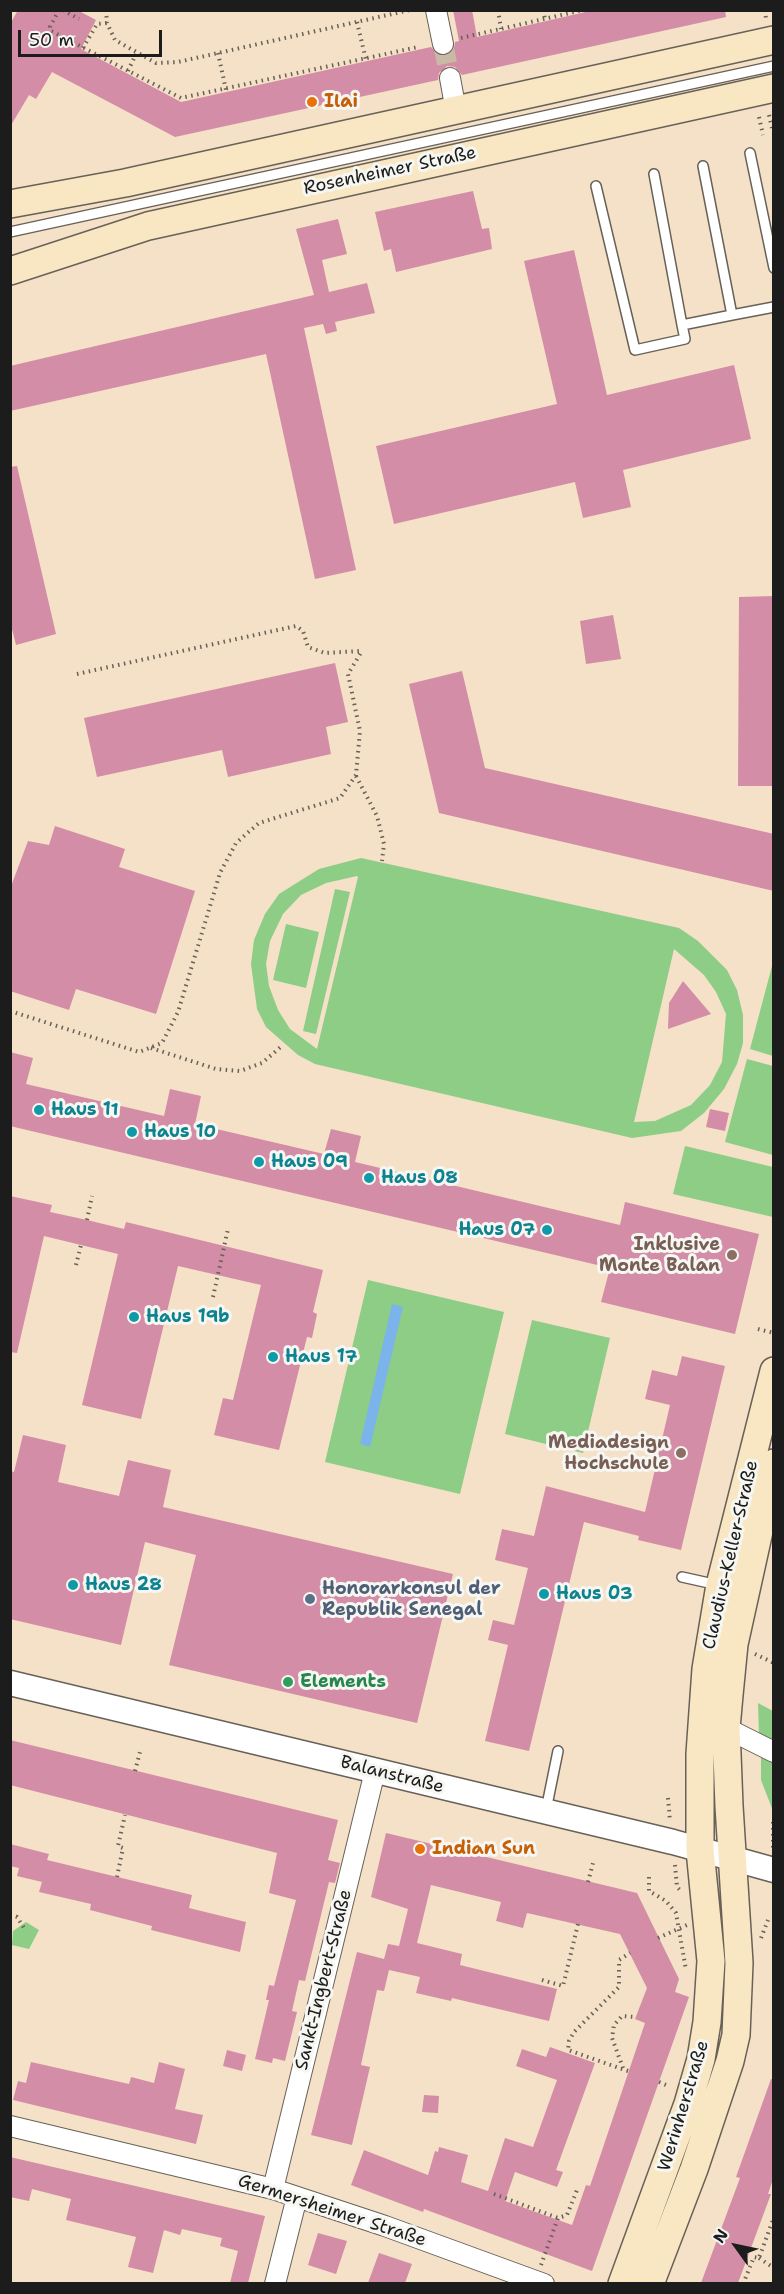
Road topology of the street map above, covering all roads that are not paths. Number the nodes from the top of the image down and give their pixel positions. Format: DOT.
graph roads {
  1 [pos="436,10"];
  2 [pos="770,29"];
  3 [pos="452,41"];
  4 [pos="774,66"];
  5 [pos="450,78"];
  6 [pos="774,88"];
  7 [pos="456,111"];
  8 [pos="750,153"];
  9 [pos="703,166"];
  10 [pos="654,174"];
  11 [pos="596,186"];
  12 [pos="10,204"];
  13 [pos="10,232"];
  14 [pos="774,268"];
  15 [pos="10,271"];
  16 [pos="774,307"];
  17 [pos="732,315"];
  18 [pos="682,325"];
  19 [pos="773,1372"];
  20 [pos="774,1463"];
  21 [pos="682,1576"];
  22 [pos="720,1586"];
  23 [pos="10,1683"];
  24 [pos="726,1728"];
  25 [pos="558,1751"];
  26 [pos="774,1752"];
  27 [pos="375,1771"];
  28 [pos="546,1812"];
  29 [pos="700,1850"];
  30 [pos="733,1859"];
  31 [pos="774,1870"];
  32 [pos="10,2126"];
  33 [pos="273,2189"];
  34 [pos="297,2197"];
  35 [pos="540,2282"];
  36 [pos="275,2283"];
  37 [pos="622,2283"];
  38 [pos="650,2283"];
  1 -- 3 [label="street"];
  2 -- 7 [label="main road"];
  4 -- 13 [label="lane, Rosenheimer Straße"];
  5 -- 7 [label="street"];
  6 -- 15 [label="main road, Rosenheimer Straße"];
  7 -- 12 [label="main road"];
  8 -- 14 [label="lane"];
  9 -- 17 [label="lane"];
  10 -- 18 [label="lane"];
  11 -- 18 [label="lane"];
  16 -- 17 [label="lane"];
  17 -- 18 [label="lane"];
  19 -- 22 [label="main road, Claudius-Keller-Straße"];
  20 -- 24 [label="main road, Claudius-Keller-Straße"];
  21 -- 22 [label="lane"];
  22 -- 29 [label="main road, Claudius-Keller-Straße"];
  23 -- 27 [label="street, Balanstraße"];
  24 -- 26 [label="street"];
  24 -- 30 [label="main road, Claudius-Keller-Straße"];
  25 -- 28 [label="lane"];
  27 -- 28 [label="street, Balanstraße"];
  27 -- 33 [label="street, Sankt-Ingbert-Straße"];
  28 -- 29 [label="street, Balanstraße"];
  29 -- 30 [label="street, Balanstraße"];
  29 -- 37 [label="main road, Werinherstraße"];
  30 -- 31 [label="street, Balanstraße"];
  30 -- 38 [label="main road, Werinherstraße"];
  32 -- 33 [label="street, Germersheimer Straße"];
  33 -- 34 [label="street, Germersheimer Straße"];
  34 -- 35 [label="street, Germersheimer Straße"];
  34 -- 36 [label="street"];
}
